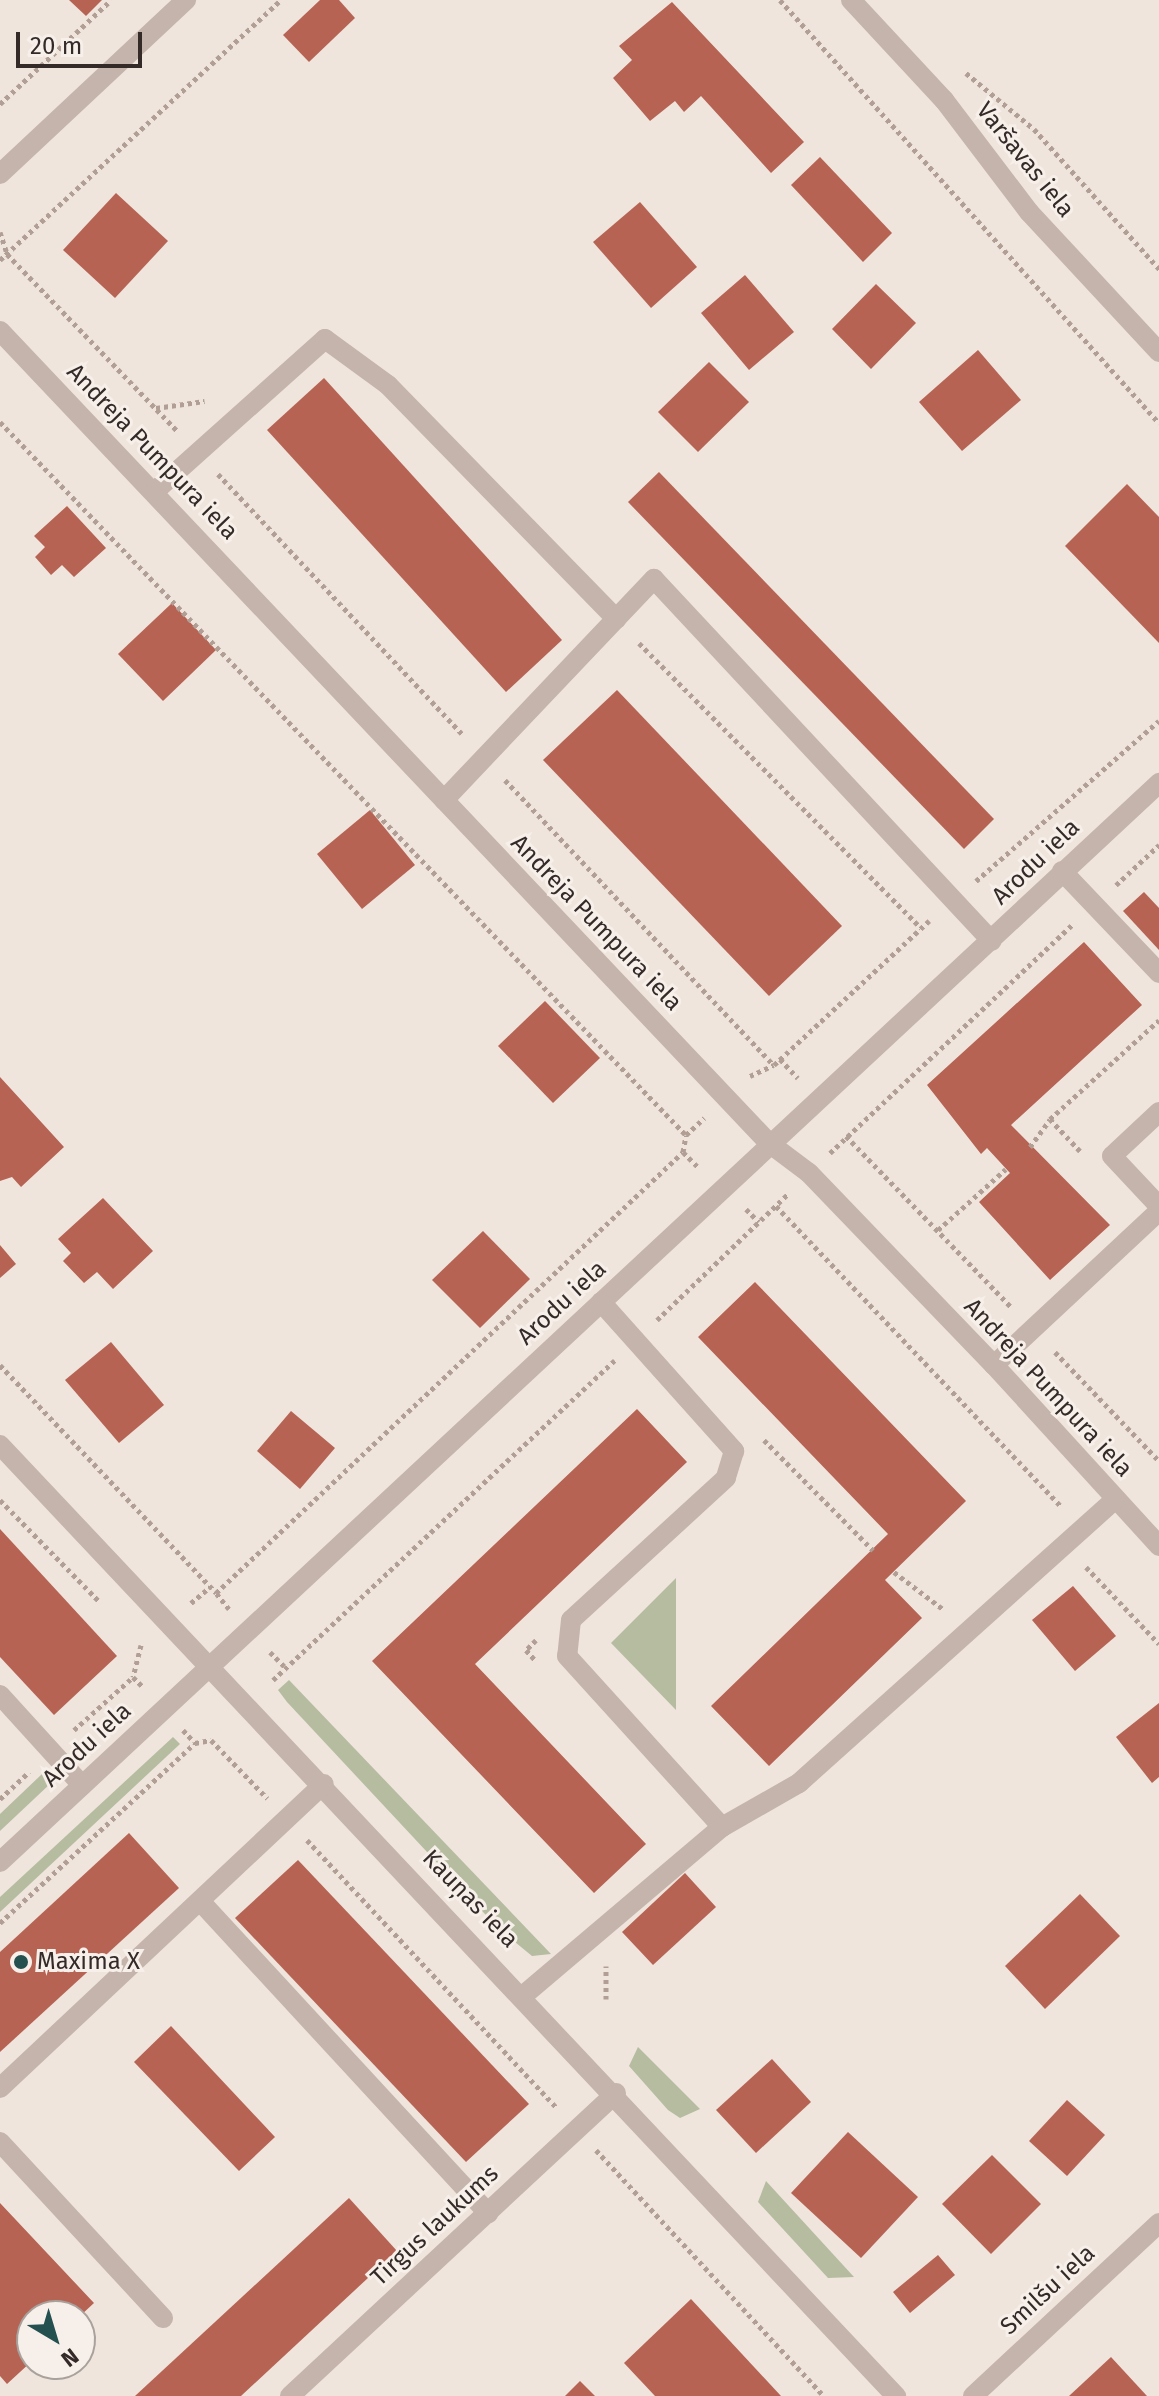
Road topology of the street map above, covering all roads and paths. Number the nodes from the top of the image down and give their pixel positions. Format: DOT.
graph roads {
  1 [pos="111,0"];
  2 [pos="186,0"];
  3 [pos="281,0"];
  4 [pos="780,0"];
  5 [pos="851,0"];
  6 [pos="955,64"];
  7 [pos="0,104"];
  8 [pos="0,174"];
  9 [pos="0,232"];
  10 [pos="7,254"];
  11 [pos="0,260"];
  12 [pos="1159,269"];
  13 [pos="0,331"];
  14 [pos="1159,352"];
  15 [pos="0,422"];
  16 [pos="1159,423"];
  17 [pos="198,453"];
  18 [pos="155,491"];
  19 [pos="616,619"];
  20 [pos="630,652"];
  21 [pos="484,758"];
  22 [pos="514,768"];
  23 [pos="503,778"];
  24 [pos="1159,783"];
  25 [pos="444,800"];
  26 [pos="1159,845"];
  27 [pos="1062,871"];
  28 [pos="1095,905"];
  29 [pos="921,928"];
  30 [pos="991,941"];
  31 [pos="1159,973"];
  32 [pos="780,1059"];
  33 [pos="774,1065"];
  34 [pos="801,1081"];
  35 [pos="1159,1112"];
  36 [pos="705,1117"];
  37 [pos="1050,1119"];
  38 [pos="844,1126"];
  39 [pos="848,1134"];
  40 [pos="686,1135"];
  41 [pos="769,1143"];
  42 [pos="1030,1147"];
  43 [pos="683,1152"];
  44 [pos="829,1153"];
  45 [pos="1006,1169"];
  46 [pos="705,1175"];
  47 [pos="791,1191"];
  48 [pos="743,1206"];
  49 [pos="776,1206"];
  50 [pos="1159,1208"];
  51 [pos="759,1222"];
  52 [pos="938,1230"];
  53 [pos="601,1302"];
  54 [pos="1033,1329"];
  55 [pos="637,1340"];
  56 [pos="0,1365"];
  57 [pos="994,1365"];
  58 [pos="0,1445"];
  59 [pos="1159,1461"];
  60 [pos="1115,1499"];
  61 [pos="0,1500"];
  62 [pos="1065,1545"];
  63 [pos="1159,1546"];
  64 [pos="894,1572"];
  65 [pos="210,1587"];
  66 [pos="216,1593"];
  67 [pos="191,1603"];
  68 [pos="231,1610"];
  69 [pos="110,1613"];
  70 [pos="951,1615"];
  71 [pos="549,1628"];
  72 [pos="132,1635"];
  73 [pos="1159,1644"];
  74 [pos="266,1648"];
  75 [pos="209,1666"];
  76 [pos="286,1668"];
  77 [pos="547,1672"];
  78 [pos="273,1680"];
  79 [pos="146,1690"];
  80 [pos="0,1695"];
  81 [pos="219,1733"];
  82 [pos="187,1734"];
  83 [pos="211,1740"];
  84 [pos="195,1743"];
  85 [pos="324,1784"];
  86 [pos="82,1785"];
  87 [pos="287,1819"];
  88 [pos="722,1827"];
  89 [pos="0,1862"];
  90 [pos="200,1901"];
  91 [pos="0,1923"];
  92 [pos="525,1994"];
  93 [pos="0,2088"];
  94 [pos="616,2093"];
  95 [pos="577,2129"];
  96 [pos="0,2142"];
  97 [pos="488,2213"];
  98 [pos="1159,2223"];
  99 [pos="163,2318"];
  100 [pos="290,2396"];
  101 [pos="824,2396"];
  102 [pos="896,2396"];
  103 [pos="973,2396"];
  1 -- 7 [label="path"];
  2 -- 8 [label="street"];
  3 -- 10 [label="path"];
  4 -- 16 [label="path"];
  5 -- 14 [label="street, Varšavas iela"];
  6 -- 12 [label="path"];
  9 -- 10 [label="path"];
  10 -- 11 [label="path"];
  10 -- 17 [label="path"];
  13 -- 18 [label="street, Andreja Pumpura iela"];
  15 -- 40 [label="path"];
  17 -- 18 [label="street"];
  17 -- 19 [label="street"];
  17 -- 21 [label="path"];
  18 -- 25 [label="street, Andreja Pumpura iela"];
  19 -- 21 [label="street"];
  19 -- 30 [label="street"];
  20 -- 29 [label="path"];
  21 -- 23 [label="path"];
  21 -- 25 [label="street"];
  22 -- 23 [label="path"];
  23 -- 33 [label="path"];
  24 -- 27 [label="street, Arodu iela"];
  25 -- 41 [label="street, Andreja Pumpura iela"];
  26 -- 28 [label="path"];
  27 -- 28 [label="street"];
  27 -- 30 [label="street, Arodu iela"];
  28 -- 31 [label="street"];
  28 -- 39 [label="path"];
  30 -- 41 [label="street, Arodu iela"];
  32 -- 34 [label="path"];
  35 -- 50 [label="street"];
  36 -- 40 [label="path"];
  37 -- 42 [label="path"];
  38 -- 39 [label="path"];
  39 -- 44 [label="path"];
  39 -- 52 [label="path"];
  40 -- 43 [label="path"];
  41 -- 53 [label="street, Arodu iela"];
  41 -- 57 [label="street, Andreja Pumpura iela"];
  43 -- 46 [label="path"];
  43 -- 66 [label="path"];
  45 -- 52 [label="path"];
  47 -- 49 [label="path"];
  48 -- 51 [label="path"];
  49 -- 51 [label="path"];
  49 -- 62 [label="path"];
  50 -- 54 [label="street"];
  51 -- 55 [label="path"];
  52 -- 54 [label="path"];
  53 -- 55 [label="street"];
  53 -- 75 [label="street, Arodu iela"];
  54 -- 57 [label="street"];
  54 -- 59 [label="path"];
  55 -- 76 [label="path"];
  55 -- 88 [label="street"];
  56 -- 65 [label="path"];
  57 -- 60 [label="street, Andreja Pumpura iela"];
  58 -- 75 [label="street, Kauņas iela"];
  60 -- 62 [label="street"];
  60 -- 63 [label="street, Andreja Pumpura iela"];
  61 -- 69 [label="path"];
  62 -- 73 [label="path"];
  62 -- 88 [label="street"];
  64 -- 70 [label="path"];
  65 -- 66 [label="path"];
  65 -- 67 [label="path"];
  66 -- 68 [label="path"];
  71 -- 77 [label="path"];
  72 -- 79 [label="path"];
  74 -- 76 [label="path"];
  75 -- 85 [label="street, Kauņas iela"];
  75 -- 86 [label="street, Arodu iela"];
  76 -- 78 [label="path"];
  80 -- 86 [label="street"];
  81 -- 83 [label="path"];
  82 -- 84 [label="path"];
  83 -- 84 [label="path"];
  83 -- 87 [label="path"];
  84 -- 91 [label="path"];
  85 -- 87 [label="street"];
  85 -- 92 [label="street, Kauņas iela"];
  86 -- 89 [label="street, Arodu iela"];
  87 -- 90 [label="street"];
  87 -- 95 [label="path"];
  88 -- 92 [label="street"];
  90 -- 93 [label="street"];
  90 -- 97 [label="street"];
  92 -- 94 [label="street, Kauņas iela"];
  94 -- 95 [label="street, Tirgus laukums"];
  94 -- 102 [label="street, Kauņas iela"];
  95 -- 97 [label="street, Tirgus laukums"];
  95 -- 101 [label="path"];
  96 -- 99 [label="street"];
  97 -- 100 [label="street, Tirgus laukums"];
  98 -- 103 [label="street, Smilšu iela"];
}
